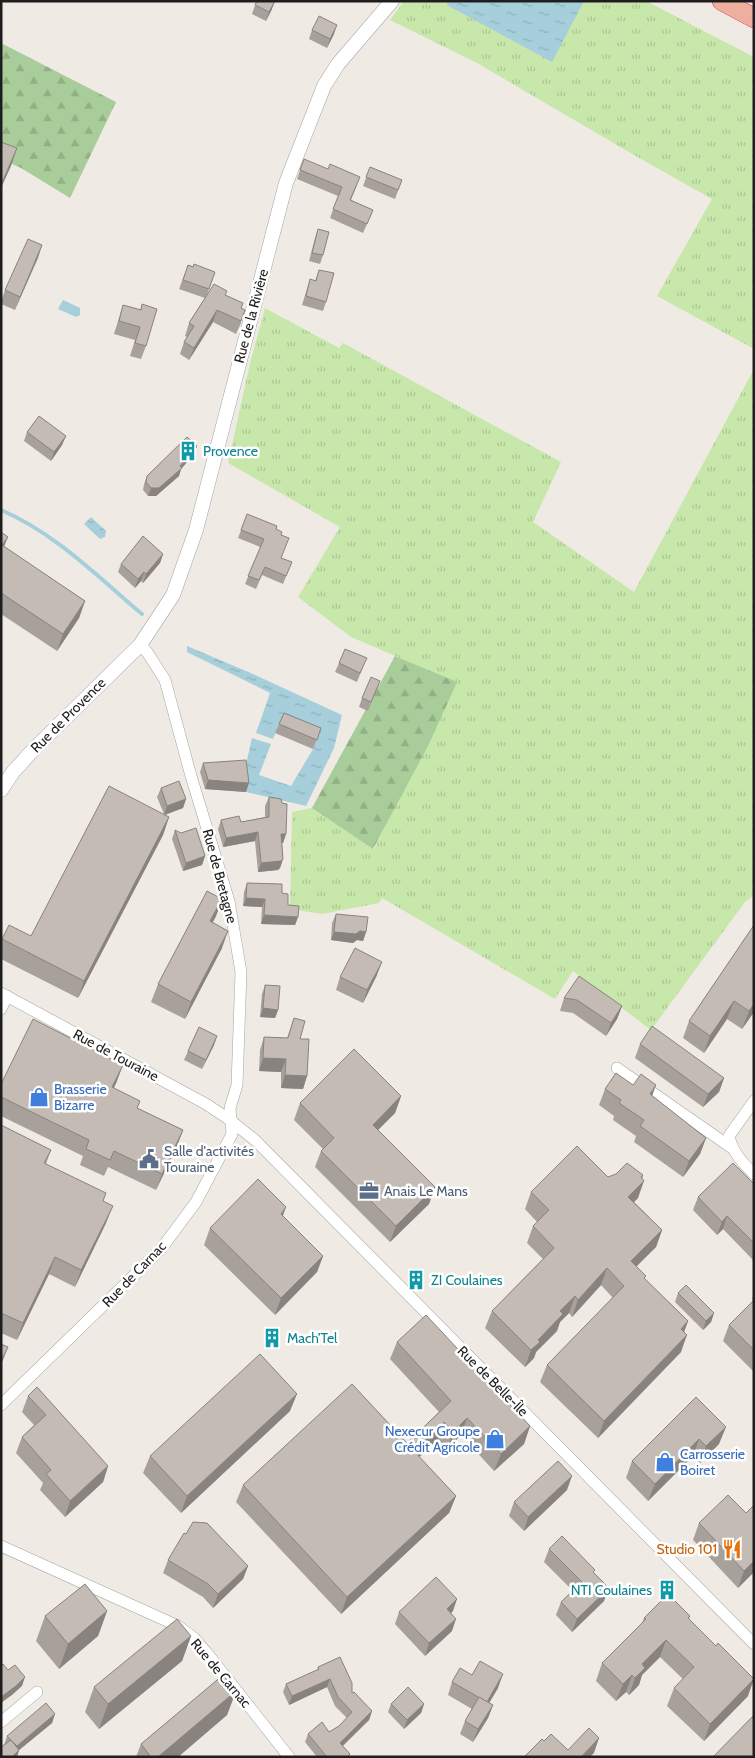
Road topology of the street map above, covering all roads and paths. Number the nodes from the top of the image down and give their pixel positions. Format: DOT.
graph roads {
  1 [pos="392,1"];
  2 [pos="722,1"];
  3 [pos="754,18"];
  4 [pos="140,645"];
  5 [pos="1,790"];
  6 [pos="4,995"];
  7 [pos="1,1009"];
  8 [pos="617,1068"];
  9 [pos="754,1100"];
  10 [pos="230,1120"];
  11 [pos="732,1148"];
  12 [pos="754,1174"];
  13 [pos="1,1405"];
  14 [pos="2,1547"];
  15 [pos="754,1644"];
  16 [pos="37,1692"];
  17 [pos="1,1722"];
  18 [pos="289,1757"];
  1 -- 4 [label="street, Rue de la Rivière"];
  2 -- 3 [label="highway"];
  4 -- 5 [label="street, Rue de Provence"];
  4 -- 10 [label="street, Rue de Bretagne"];
  6 -- 7 [label="street"];
  6 -- 10 [label="street, Rue de Touraine"];
  8 -- 11 [label="street"];
  9 -- 11 [label="street"];
  10 -- 13 [label="street, Rue de Carnac"];
  10 -- 15 [label="street, Rue de Belle-Île"];
  11 -- 12 [label="street"];
  14 -- 18 [label="street, Rue de Carnac"];
  16 -- 17 [label="street"];
}
